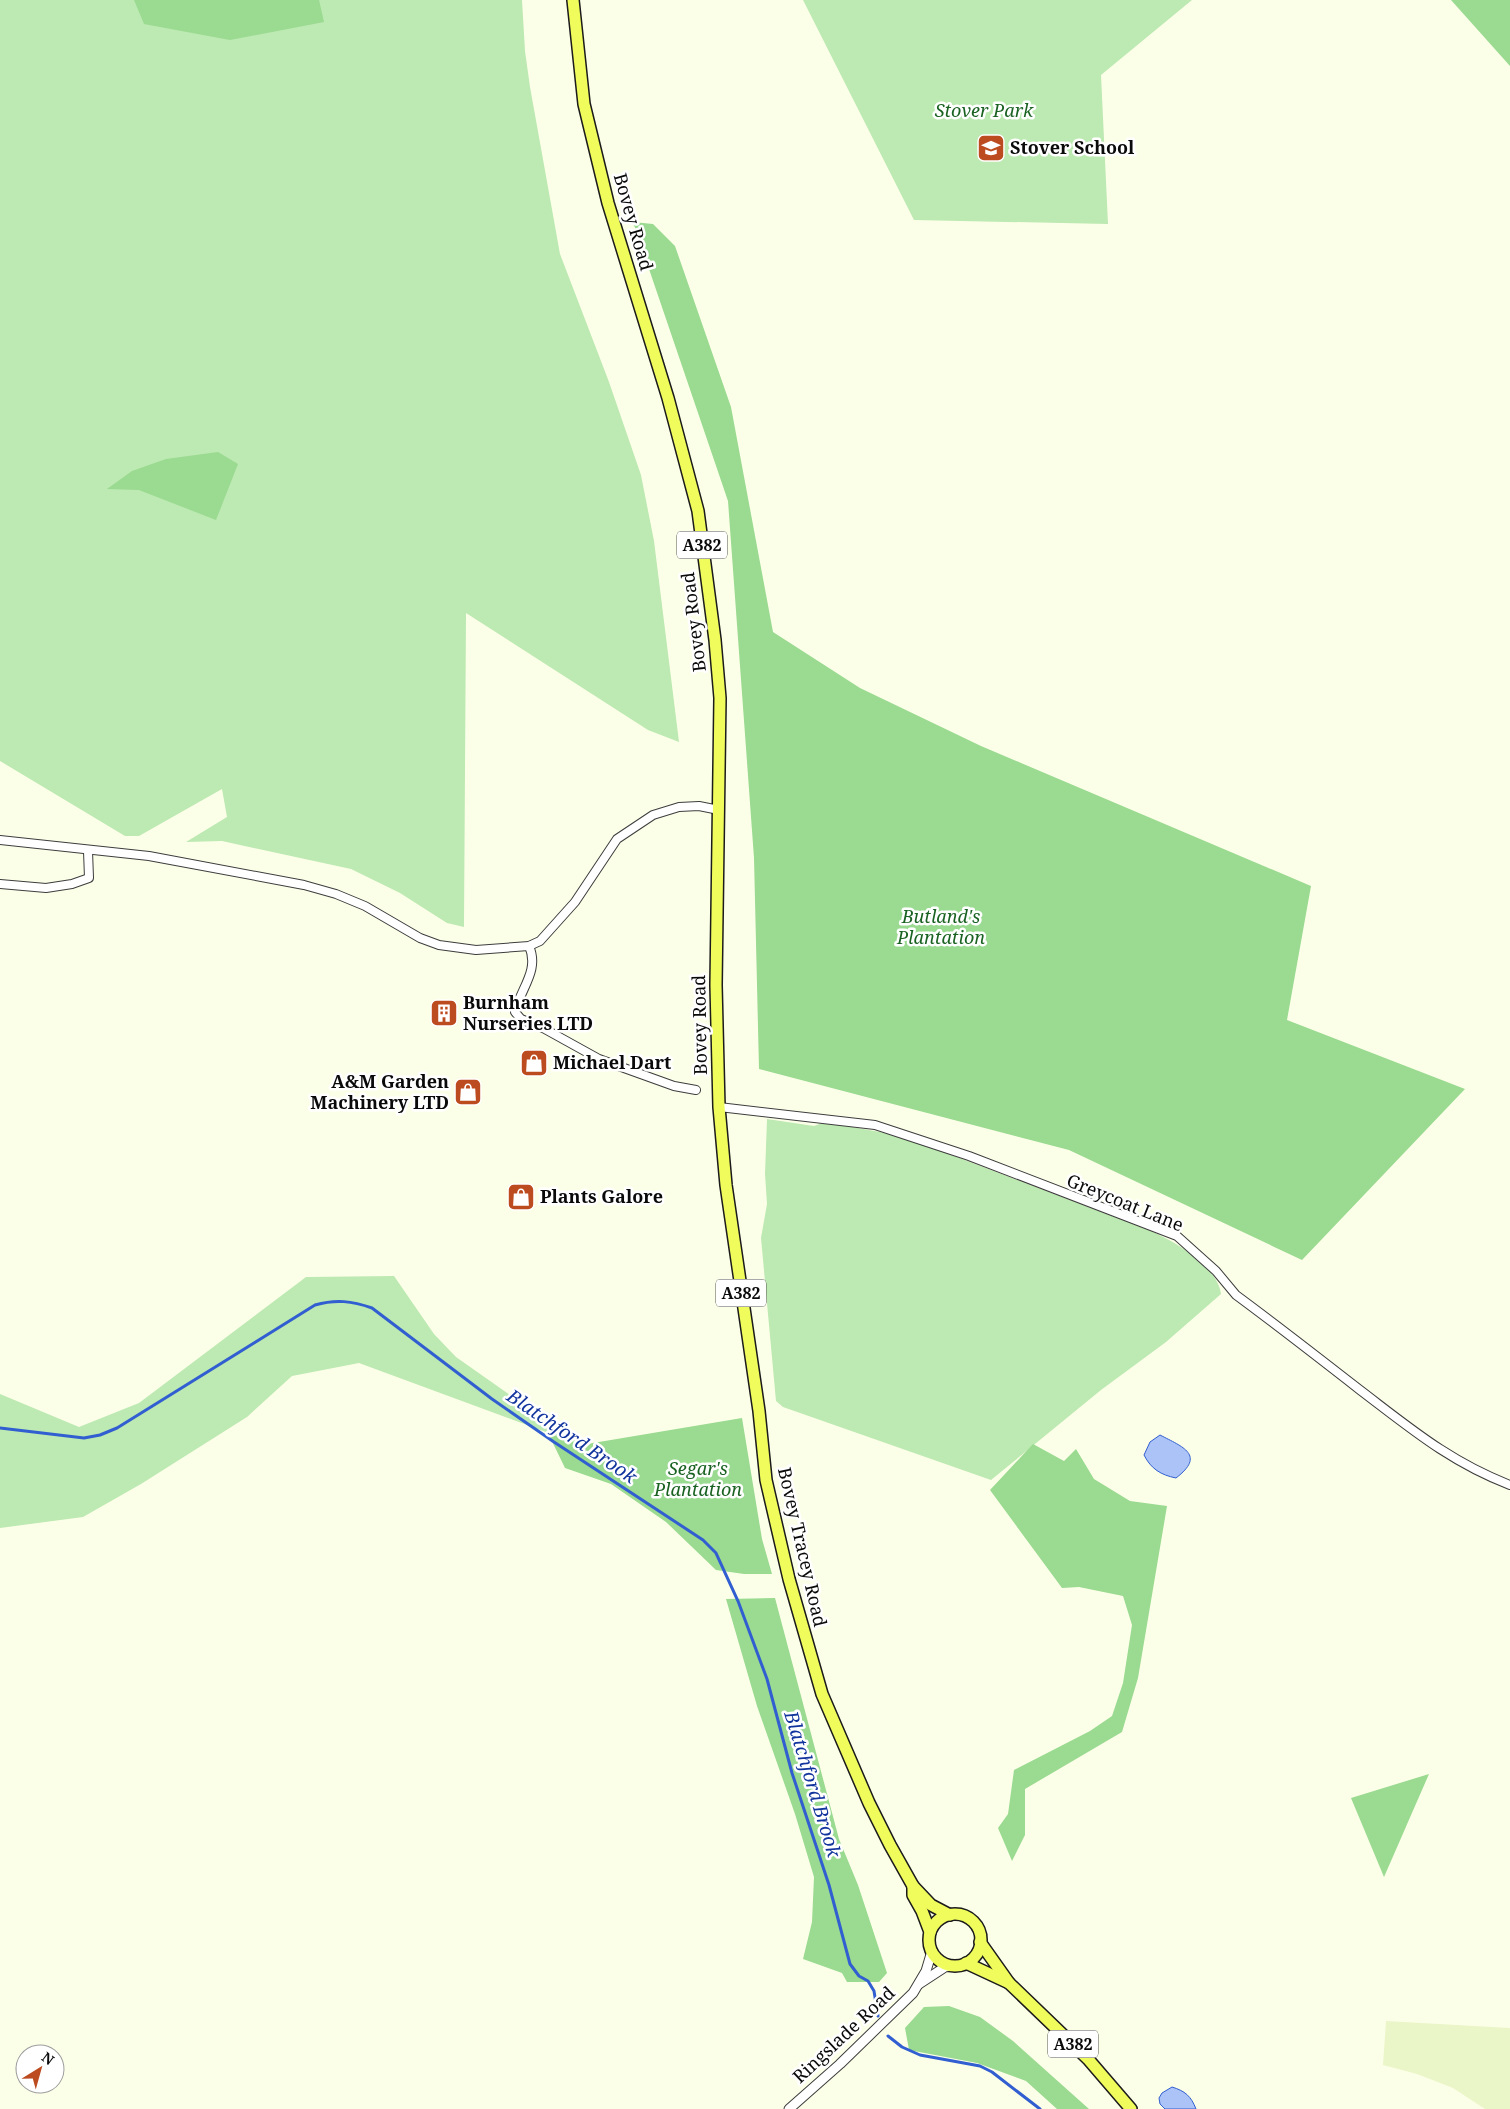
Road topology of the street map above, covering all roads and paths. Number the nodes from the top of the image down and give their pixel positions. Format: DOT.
graph roads {
  1 [pos="573,0"];
  2 [pos="719,810"];
  3 [pos="0,840"];
  4 [pos="88,850"];
  5 [pos="0,884"];
  6 [pos="529,946"];
  7 [pos="696,1090"];
  8 [pos="719,1106"];
  9 [pos="1510,1485"];
  10 [pos="913,1886"];
  11 [pos="950,1915"];
  12 [pos="930,1932"];
  13 [pos="980,1942"];
  14 [pos="932,1951"];
  15 [pos="966,1963"];
  16 [pos="951,1966"];
  17 [pos="1009,1983"];
  18 [pos="919,1984"];
  19 [pos="789,2109"];
  20 [pos="1132,2109"];
  1 -- 2 [label="main road, Bovey Road / A382"];
  2 -- 6 [label="street"];
  2 -- 8 [label="main road, Bovey Road / A382"];
  3 -- 4 [label="street"];
  4 -- 5 [label="street"];
  4 -- 6 [label="street"];
  6 -- 7 [label="street"];
  8 -- 9 [label="street, Greycoat Lane"];
  8 -- 10 [label="main road, Bovey Tracey Road / A382"];
  10 -- 11 [label="main road, Bovey Tracey Road / A382"];
  10 -- 12 [label="main road, Bovey Tracey Road / A382"];
  11 -- 12 [label="main road"];
  11 -- 13 [label="main road"];
  12 -- 14 [label="main road"];
  13 -- 15 [label="main road"];
  13 -- 17 [label="main road, A382"];
  14 -- 16 [label="main road"];
  14 -- 18 [label="street, Ringslade Road"];
  15 -- 16 [label="main road"];
  15 -- 17 [label="main road, A382"];
  16 -- 18 [label="street, Ringslade Road"];
  17 -- 20 [label="main road, A382"];
  18 -- 19 [label="street, Ringslade Road"];
}
